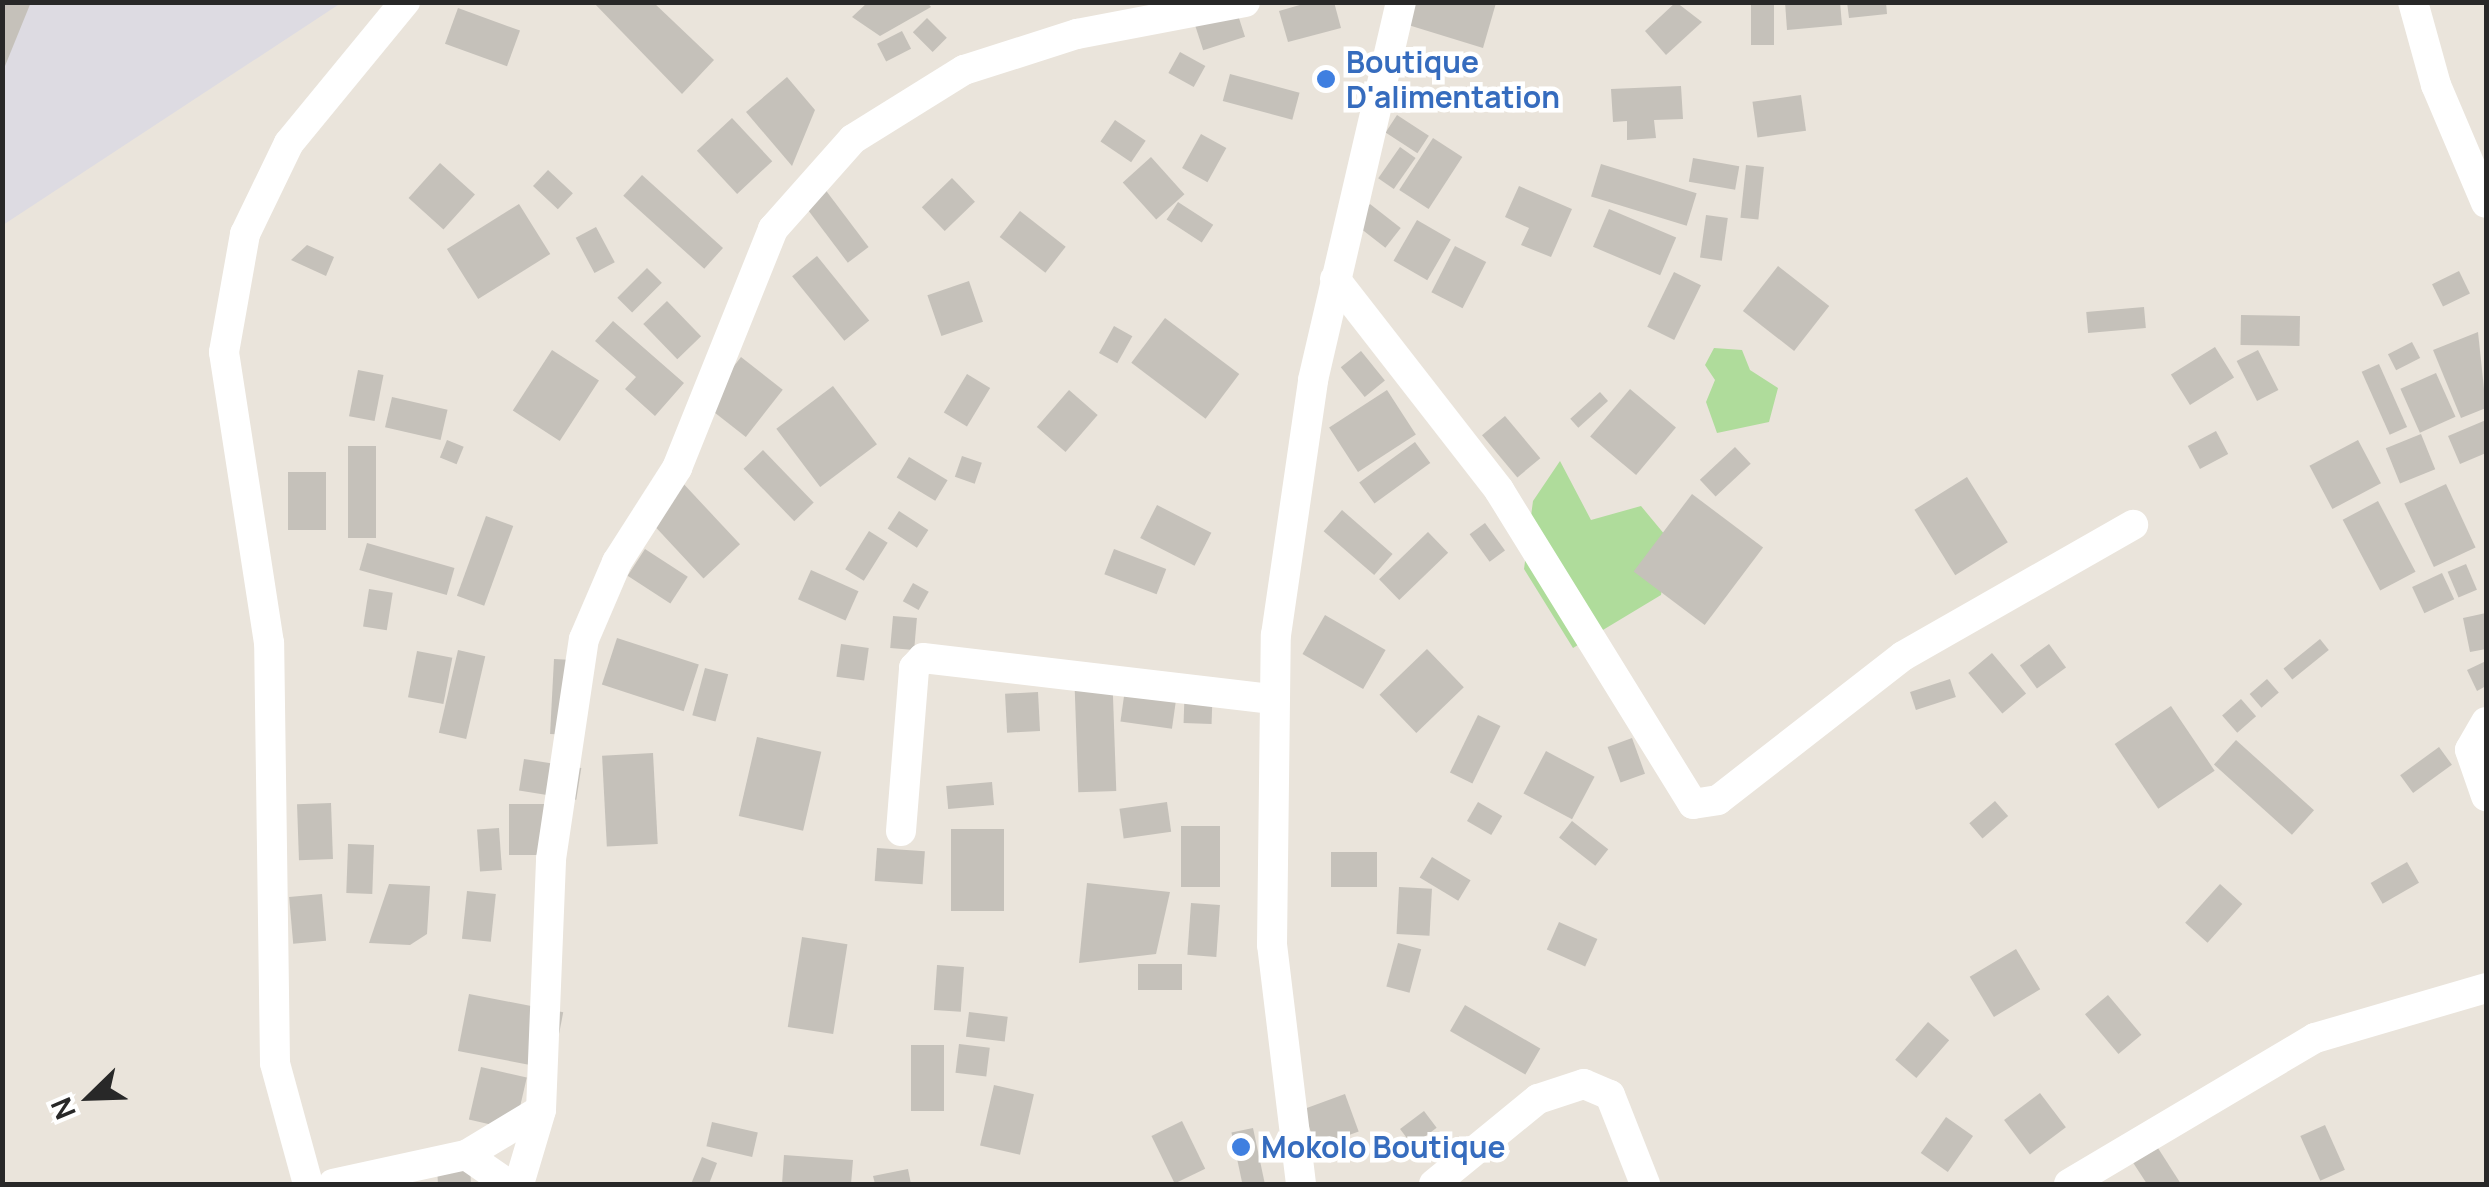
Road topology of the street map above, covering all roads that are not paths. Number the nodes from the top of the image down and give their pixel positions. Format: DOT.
graph roads {
  1 [pos="405,2"];
  2 [pos="1245,2"];
  3 [pos="1400,2"];
  4 [pos="2414,2"];
  5 [pos="2486,204"];
  6 [pos="1335,279"];
  7 [pos="2133,525"];
  8 [pos="1274,699"];
  9 [pos="2486,722"];
  10 [pos="2486,796"];
  11 [pos="902,832"];
  12 [pos="2486,988"];
  13 [pos="542,1110"];
  14 [pos="466,1155"];
  15 [pos="308,1184"];
  16 [pos="334,1184"];
  17 [pos="508,1184"];
  18 [pos="520,1184"];
  19 [pos="1302,1184"];
  20 [pos="1434,1184"];
  21 [pos="1645,1184"];
  22 [pos="2070,1184"];
  1 -- 15 [label="street"];
  2 -- 13 [label="street"];
  3 -- 6 [label="street"];
  4 -- 5 [label="street"];
  6 -- 7 [label="street"];
  6 -- 8 [label="street"];
  8 -- 11 [label="street"];
  8 -- 19 [label="street"];
  9 -- 10 [label="street"];
  12 -- 22 [label="street"];
  13 -- 14 [label="street"];
  13 -- 18 [label="street"];
  14 -- 16 [label="street"];
  14 -- 17 [label="street"];
  20 -- 21 [label="street"];
}
